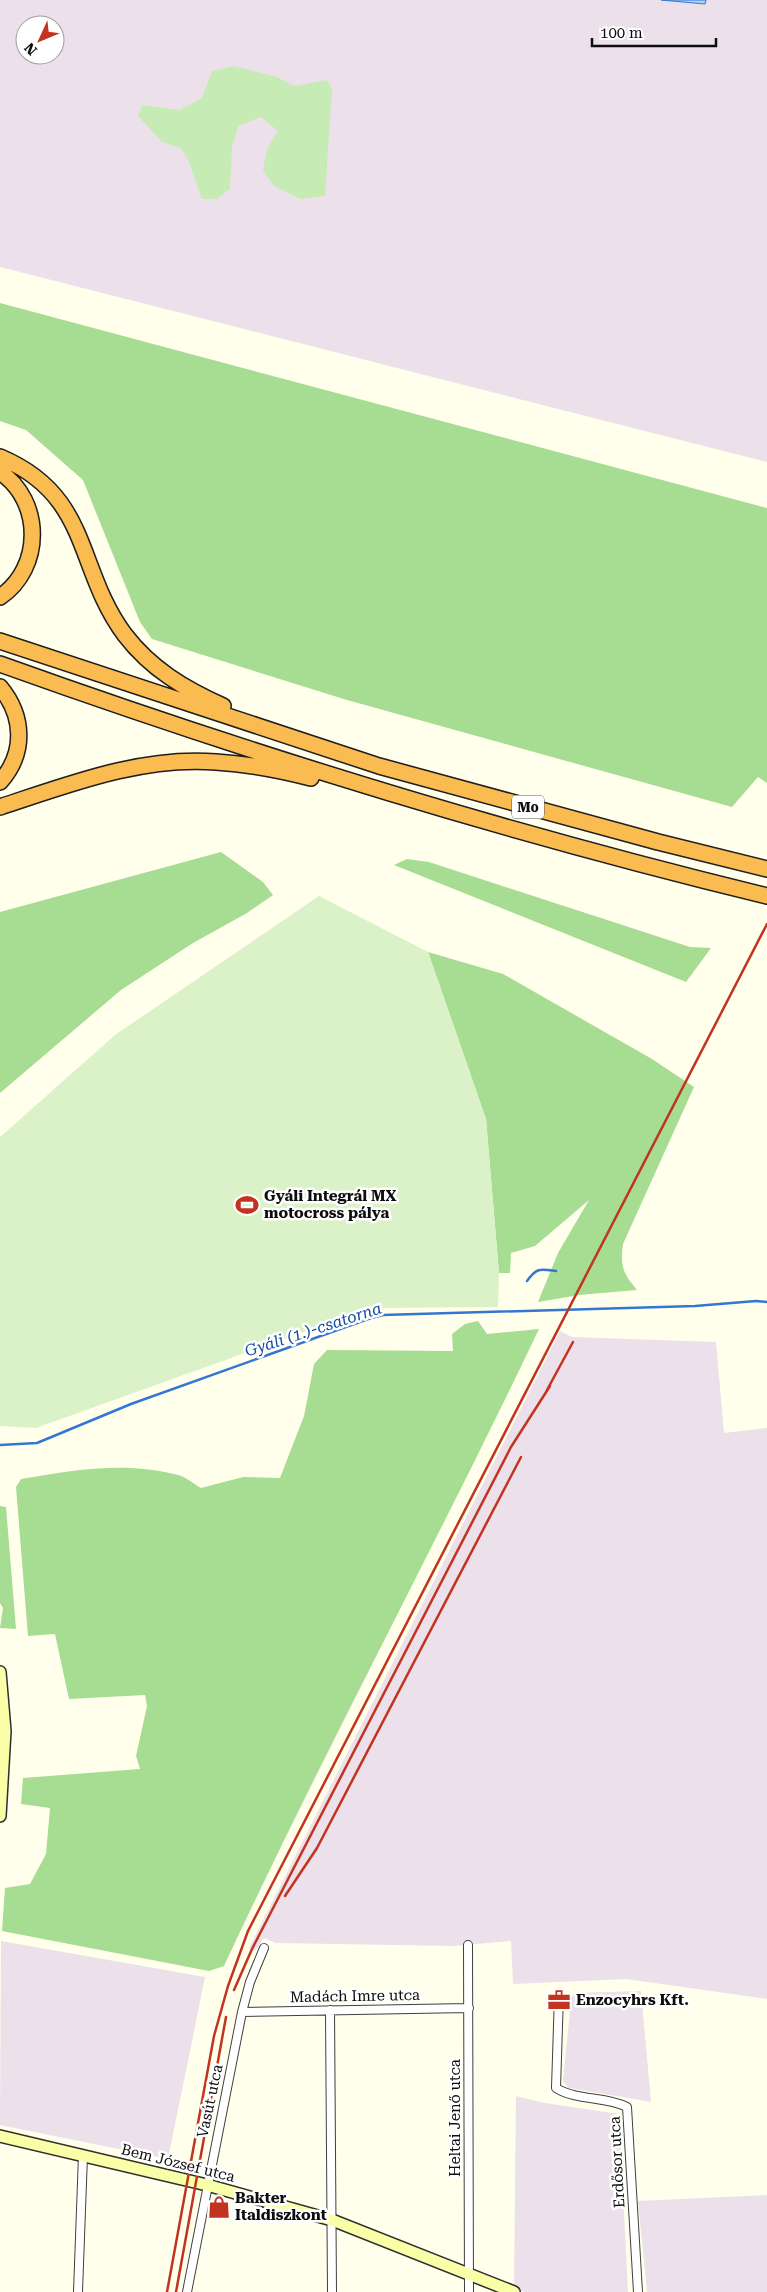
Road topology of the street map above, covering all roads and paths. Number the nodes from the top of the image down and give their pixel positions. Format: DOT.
graph roads {
  1 [pos="0,457"];
  2 [pos="0,472"];
  3 [pos="0,597"];
  4 [pos="0,641"];
  5 [pos="0,664"];
  6 [pos="0,687"];
  7 [pos="314,745"];
  8 [pos="0,782"];
  9 [pos="370,786"];
  10 [pos="0,807"];
  11 [pos="767,869"];
  12 [pos="767,896"];
  13 [pos="0,1672"];
  14 [pos="0,1816"];
  15 [pos="468,1945"];
  16 [pos="264,1948"];
  17 [pos="559,1995"];
  18 [pos="469,2008"];
  19 [pos="330,2010"];
  20 [pos="242,2012"];
  21 [pos="0,2136"];
  22 [pos="83,2155"];
  23 [pos="207,2184"];
  24 [pos="332,2220"];
  25 [pos="469,2274"];
  26 [pos="78,2292"];
  27 [pos="187,2292"];
  28 [pos="332,2292"];
  29 [pos="469,2292"];
  30 [pos="514,2292"];
  31 [pos="638,2292"];
  1 -- 7 [label="highway"];
  2 -- 3 [label="highway"];
  4 -- 7 [label="highway, M0"];
  5 -- 9 [label="highway, M0"];
  6 -- 8 [label="highway"];
  7 -- 11 [label="highway, M0"];
  9 -- 10 [label="highway"];
  9 -- 12 [label="highway, M0"];
  13 -- 14 [label="main road"];
  15 -- 18 [label="street, Heltai Jenő utca"];
  16 -- 20 [label="street, Vasút utca"];
  17 -- 31 [label="street, Erdősor utca"];
  18 -- 19 [label="street, Madách Imre utca"];
  18 -- 25 [label="street, Heltai Jenő utca"];
  19 -- 20 [label="street, Madách Imre utca"];
  19 -- 24 [label="street"];
  20 -- 23 [label="street, Vasút utca"];
  21 -- 22 [label="main road, Bem József utca"];
  22 -- 23 [label="main road, Bem József utca"];
  22 -- 26 [label="street"];
  23 -- 24 [label="main road, Bem József utca"];
  23 -- 27 [label="street, Vasút utca"];
  24 -- 25 [label="main road, Bem József utca"];
  24 -- 28 [label="street"];
  25 -- 29 [label="street, Heltai Jenő utca"];
  25 -- 30 [label="main road, Bem József utca"];
}
